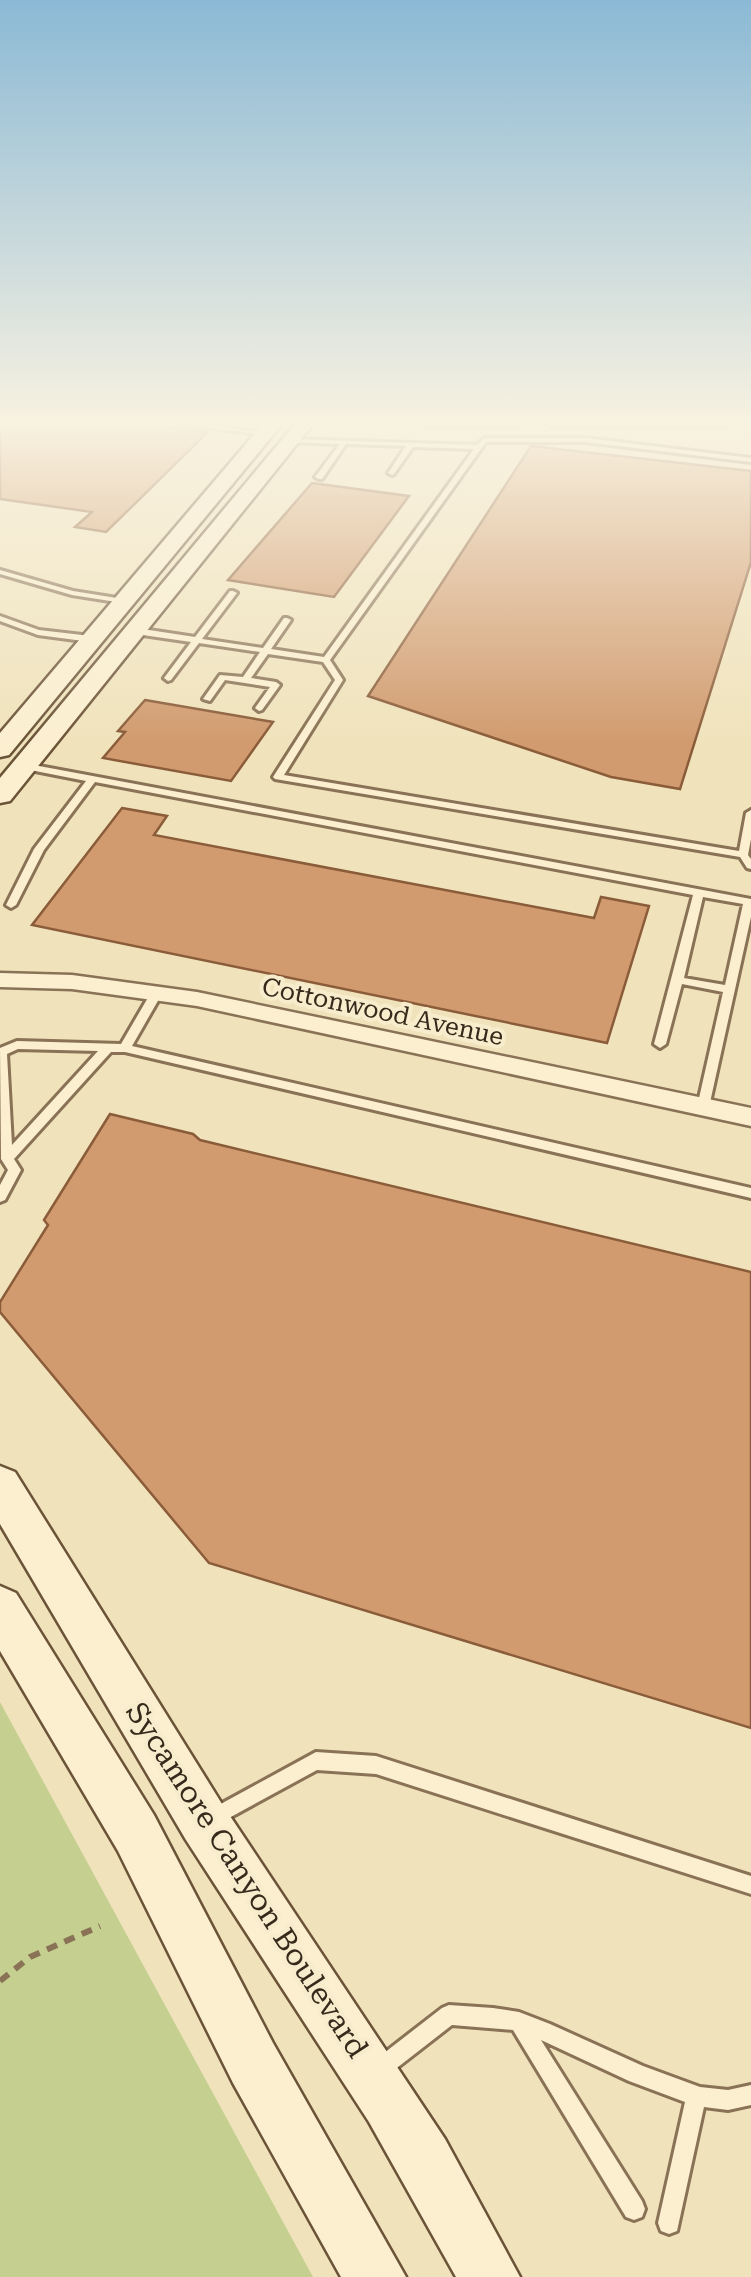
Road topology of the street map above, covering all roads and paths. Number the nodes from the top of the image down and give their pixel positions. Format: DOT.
graph roads {
  1 [pos="183,530"];
  2 [pos="218,530"];
  3 [pos="419,530"];
  4 [pos="0,572"];
  5 [pos="234,593"];
  6 [pos="123,601"];
  7 [pos="0,618"];
  8 [pos="287,620"];
  9 [pos="136,631"];
  10 [pos="91,638"];
  11 [pos="200,639"];
  12 [pos="266,650"];
  13 [pos="326,660"];
  14 [pos="168,678"];
  15 [pos="244,680"];
  16 [pos="206,699"];
  17 [pos="259,708"];
  18 [pos="0,749"];
  19 [pos="23,766"];
  20 [pos="92,780"];
  21 [pos="0,795"];
  22 [pos="751,812"];
  23 [pos="742,856"];
  24 [pos="751,866"];
  25 [pos="699,893"];
  26 [pos="750,898"];
  27 [pos="10,905"];
  28 [pos="0,980"];
  29 [pos="678,980"];
  30 [pos="730,990"];
  31 [pos="157,992"];
  32 [pos="660,1044"];
  33 [pos="108,1048"];
  34 [pos="125,1048"];
  35 [pos="703,1107"];
  36 [pos="751,1117"];
  37 [pos="7,1159"];
  38 [pos="751,1193"];
  39 [pos="0,1196"];
  40 [pos="0,1485"];
  41 [pos="0,1608"];
  42 [pos="204,1822"];
  43 [pos="751,1886"];
  44 [pos="100,1926"];
  45 [pos="0,1981"];
  46 [pos="519,2022"];
  47 [pos="373,2075"];
  48 [pos="751,2095"];
  49 [pos="696,2098"];
  50 [pos="634,2210"];
  51 [pos="669,2223"];
  52 [pos="375,2277"];
  53 [pos="490,2277"];
  1 -- 6 [label="main road"];
  2 -- 9 [label="main road"];
  3 -- 13 [label="lane"];
  4 -- 6 [label="lane"];
  5 -- 11 [label="lane"];
  6 -- 10 [label="main road"];
  7 -- 10 [label="lane"];
  8 -- 12 [label="lane"];
  9 -- 11 [label="lane"];
  9 -- 19 [label="main road"];
  10 -- 18 [label="main road"];
  11 -- 12 [label="lane"];
  11 -- 14 [label="lane"];
  12 -- 13 [label="lane"];
  12 -- 15 [label="lane"];
  13 -- 23 [label="lane"];
  15 -- 16 [label="lane"];
  15 -- 17 [label="lane"];
  19 -- 20 [label="lane"];
  19 -- 21 [label="main road"];
  20 -- 25 [label="lane"];
  20 -- 27 [label="lane"];
  22 -- 23 [label="lane"];
  23 -- 24 [label="lane"];
  25 -- 26 [label="lane"];
  25 -- 29 [label="lane"];
  26 -- 30 [label="lane"];
  28 -- 31 [label="street, Cottonwood Avenue"];
  29 -- 30 [label="lane"];
  29 -- 32 [label="lane"];
  30 -- 35 [label="lane"];
  31 -- 34 [label="lane"];
  31 -- 35 [label="street, Cottonwood Avenue"];
  33 -- 34 [label="lane"];
  33 -- 37 [label="lane"];
  33 -- 37 [label="lane"];
  34 -- 38 [label="lane"];
  35 -- 36 [label="street, Cottonwood Avenue"];
  37 -- 39 [label="lane"];
  40 -- 42 [label="main road, Sycamore Canyon Boulevard"];
  41 -- 52 [label="main road"];
  42 -- 43 [label="lane"];
  42 -- 47 [label="main road, Sycamore Canyon Boulevard"];
  44 -- 45 [label="path"];
  46 -- 47 [label="lane"];
  46 -- 49 [label="lane"];
  46 -- 50 [label="lane"];
  47 -- 53 [label="main road, Sycamore Canyon Boulevard"];
  48 -- 49 [label="lane"];
  49 -- 51 [label="lane"];
}
